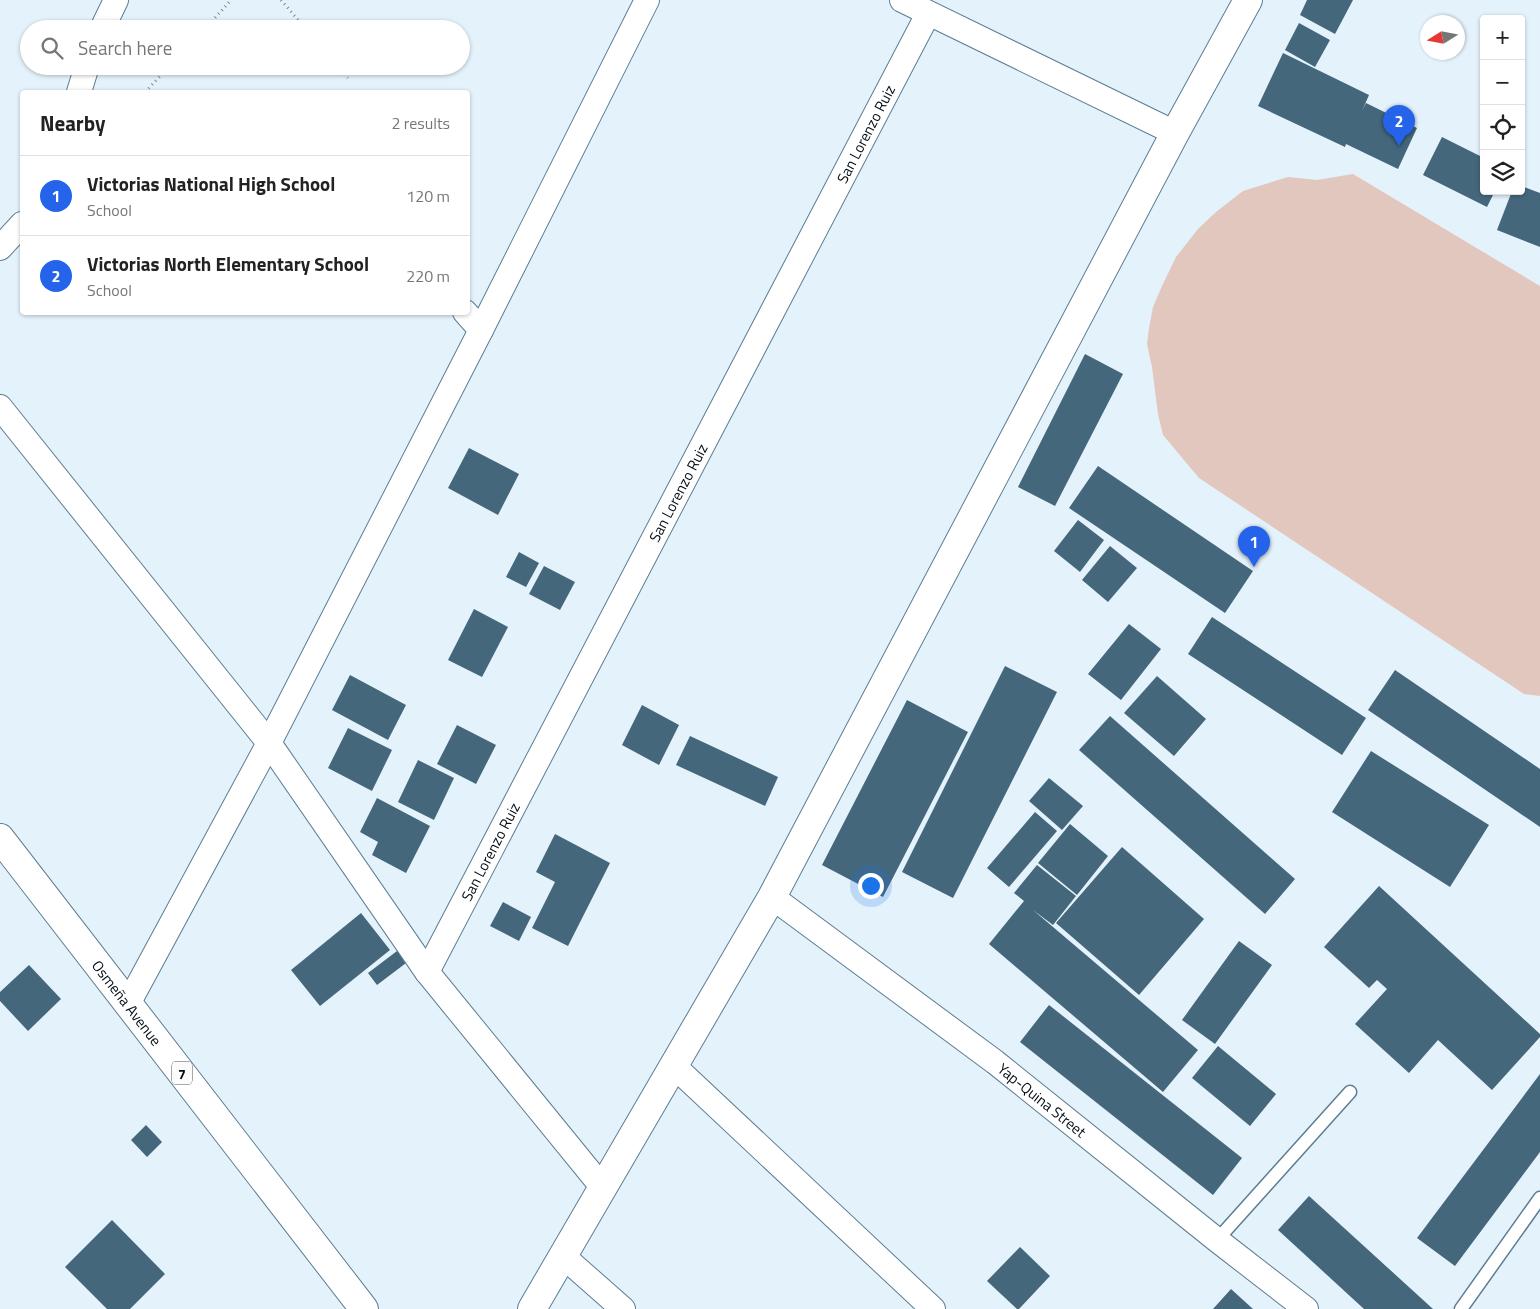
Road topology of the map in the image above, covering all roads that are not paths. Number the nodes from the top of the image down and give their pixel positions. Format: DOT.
graph roads {
  1 [pos="116,0"];
  2 [pos="647,0"];
  3 [pos="902,0"];
  4 [pos="1248,0"];
  5 [pos="928,14"];
  6 [pos="106,20"];
  7 [pos="84,75"];
  8 [pos="80,90"];
  9 [pos="1175,133"];
  10 [pos="20,226"];
  11 [pos="0,248"];
  12 [pos="468,315"];
  13 [pos="482,330"];
  14 [pos="0,407"];
  15 [pos="269,743"];
  16 [pos="0,838"];
  17 [pos="772,897"];
  18 [pos="427,972"];
  19 [pos="128,1004"];
  20 [pos="674,1066"];
  21 [pos="1350,1092"];
  22 [pos="603,1188"];
  23 [pos="1540,1198"];
  24 [pos="1217,1240"];
  25 [pos="564,1257"];
  26 [pos="364,1309"];
  27 [pos="532,1309"];
  28 [pos="623,1309"];
  29 [pos="933,1309"];
  30 [pos="1306,1309"];
  31 [pos="1461,1309"];
  1 -- 6 [label="street"];
  2 -- 13 [label="street"];
  3 -- 5 [label="street"];
  4 -- 9 [label="street"];
  5 -- 9 [label="street"];
  5 -- 18 [label="street, San Lorenzo Ruiz"];
  7 -- 8 [label="street"];
  9 -- 17 [label="street"];
  10 -- 11 [label="street"];
  12 -- 13 [label="street"];
  13 -- 15 [label="street"];
  14 -- 15 [label="street"];
  15 -- 18 [label="street"];
  15 -- 19 [label="street"];
  16 -- 19 [label="street, Osmeña Avenue / 7"];
  17 -- 20 [label="street"];
  17 -- 24 [label="street, Yap-Quina Street"];
  18 -- 22 [label="street"];
  19 -- 26 [label="street, Osmeña Avenue / 7"];
  20 -- 22 [label="street"];
  20 -- 29 [label="street"];
  21 -- 24 [label="lane"];
  22 -- 25 [label="street"];
  23 -- 31 [label="lane"];
  24 -- 30 [label="street, Yap-Quina Street"];
  25 -- 27 [label="street"];
  25 -- 28 [label="street"];
}
